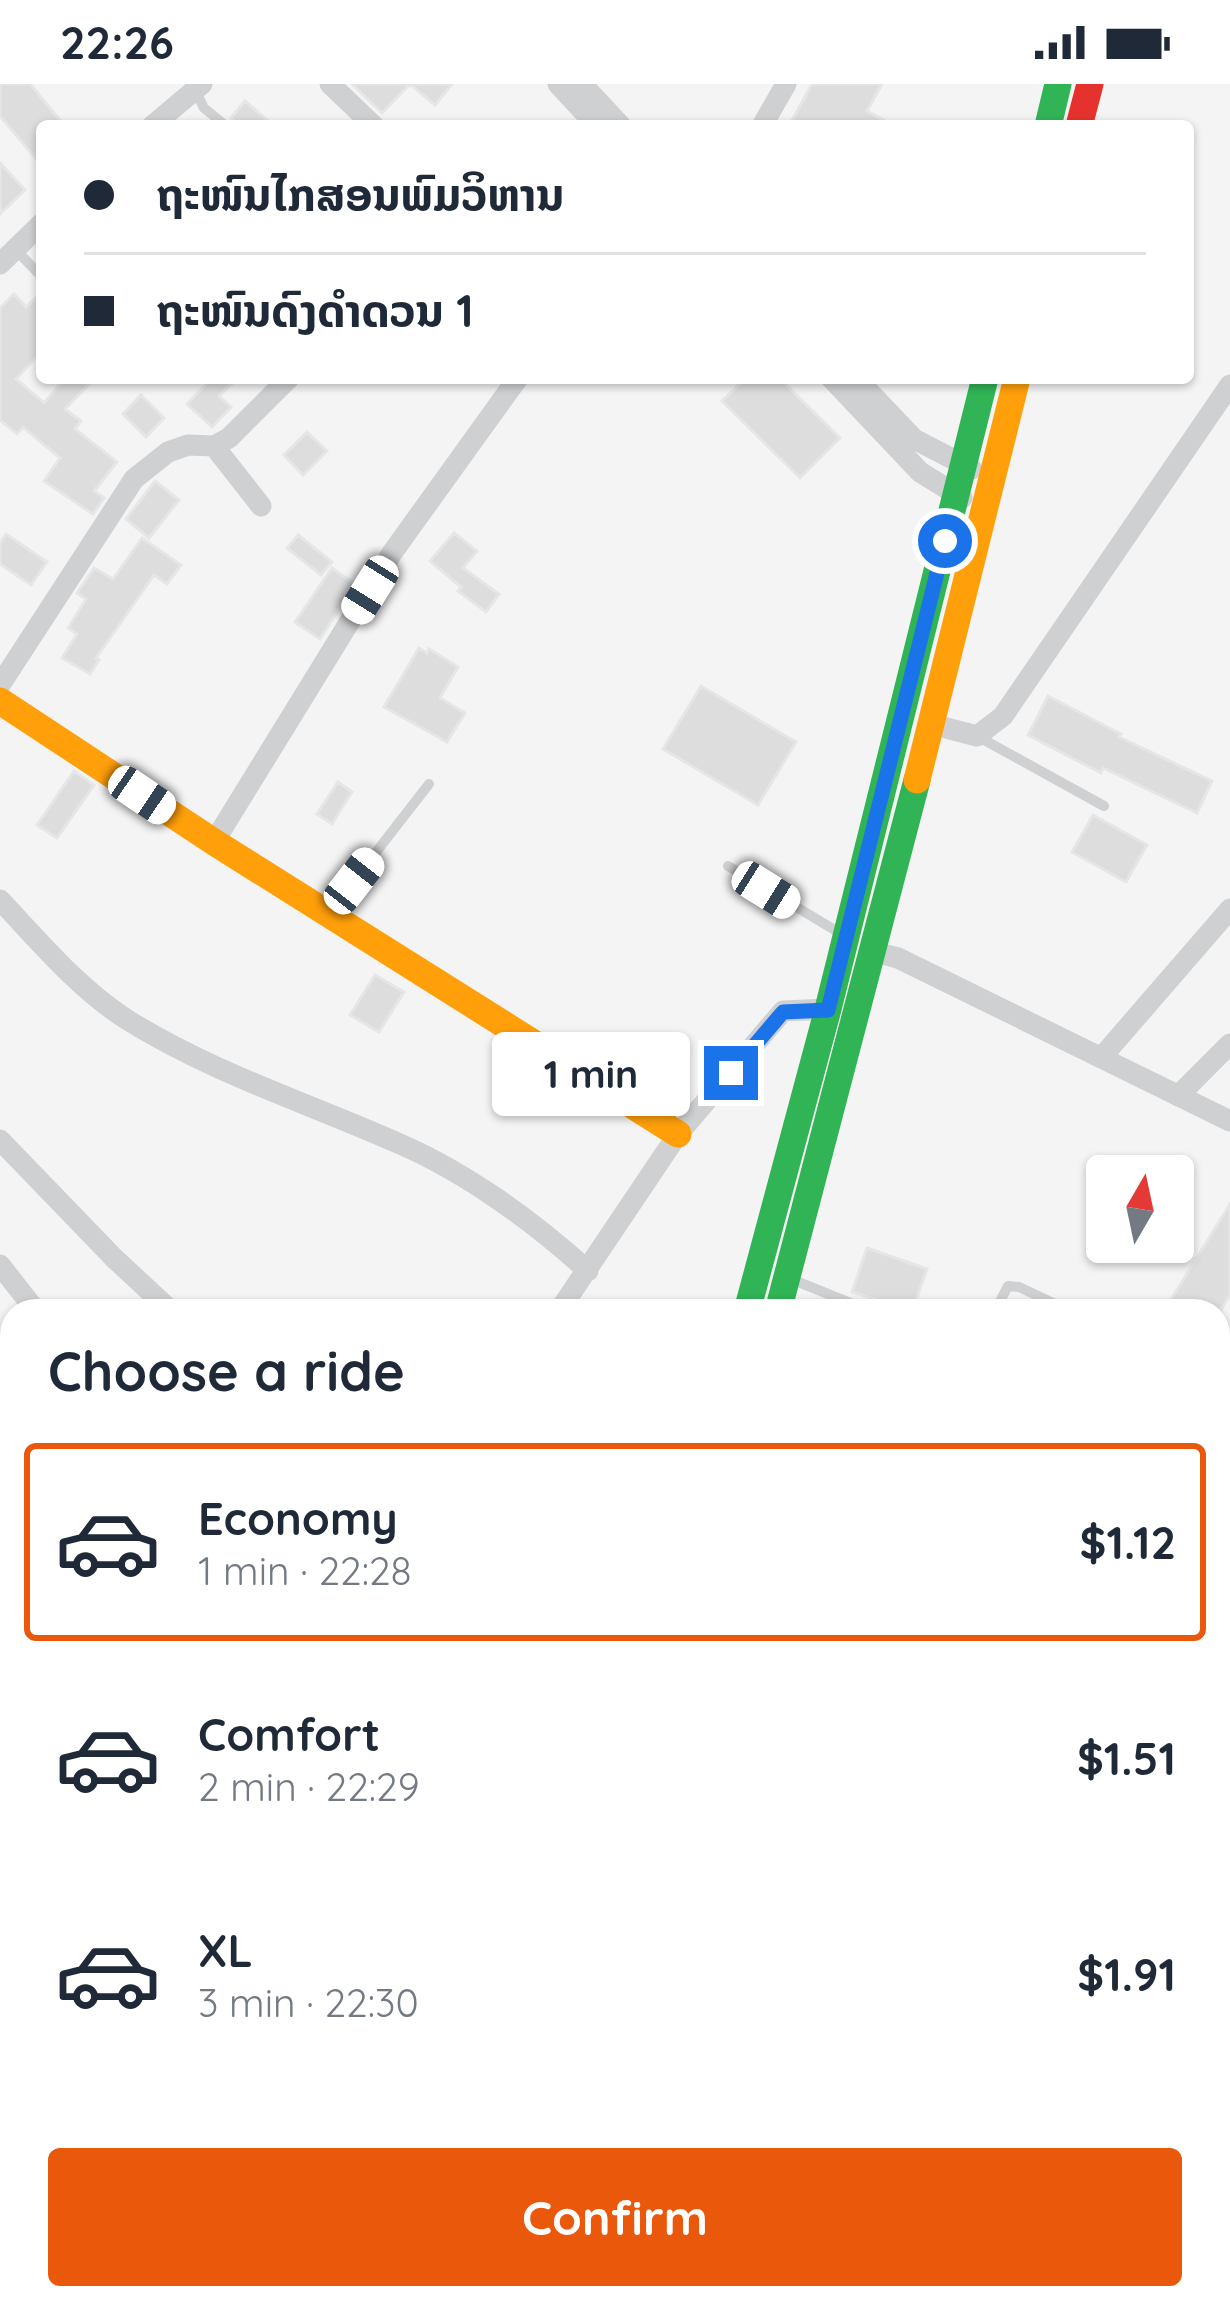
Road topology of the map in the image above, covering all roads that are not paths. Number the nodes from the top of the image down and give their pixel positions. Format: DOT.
graph roads {
  1 [pos="330,84"];
  2 [pos="558,84"];
  3 [pos="582,84"];
  4 [pos="786,84"];
  5 [pos="1058,84"];
  6 [pos="1090,84"];
  7 [pos="198,87"];
  8 [pos="159,120"];
  9 [pos="219,120"];
  10 [pos="368,120"];
  11 [pos="591,120"];
  12 [pos="615,120"];
  13 [pos="765,120"];
  14 [pos="1049,120"];
  15 [pos="1081,120"];
  16 [pos="36,230"];
  17 [pos="8,256"];
  18 [pos="36,273"];
  19 [pos="283,384"];
  20 [pos="514,384"];
  21 [pos="837,384"];
  22 [pos="862,384"];
  23 [pos="984,384"];
  24 [pos="1016,384"];
  25 [pos="1230,385"];
  26 [pos="214,446"];
  27 [pos="963,467"];
  28 [pos="993,474"];
  29 [pos="956,496"];
  30 [pos="986,504"];
  31 [pos="261,506"];
  32 [pos="0,685"];
  33 [pos="0,701"];
  34 [pos="931,724"];
  35 [pos="976,736"];
  36 [pos="429,784"];
  37 [pos="1104,806"];
  38 [pos="214,842"];
  39 [pos="728,866"];
  40 [pos="0,901"];
  41 [pos="1230,909"];
  42 [pos="329,913"];
  43 [pos="846,937"];
  44 [pos="875,952"];
  45 [pos="828,1010"];
  46 [pos="1230,1044"];
  47 [pos="1101,1058"];
  48 [pos="1178,1096"];
  49 [pos="1230,1121"];
  50 [pos="678,1135"];
  51 [pos="0,1139"];
  52 [pos="0,1265"];
  53 [pos="588,1271"];
  54 [pos="788,1278"];
  55 [pos="25,1299"];
  56 [pos="158,1299"];
  57 [pos="568,1299"];
  58 [pos="751,1299"];
  59 [pos="782,1299"];
  60 [pos="840,1299"];
  61 [pos="1001,1299"];
  62 [pos="1045,1299"];
  1 -- 10 [label="street"];
  2 -- 11 [label="street"];
  3 -- 12 [label="street"];
  4 -- 13 [label="street"];
  5 -- 14 [label="main road"];
  6 -- 15 [label="main road"];
  7 -- 8 [label="street"];
  7 -- 9 [label="lane"];
  16 -- 17 [label="street"];
  17 -- 18 [label="lane"];
  19 -- 26 [label="street"];
  20 -- 38 [label="street"];
  21 -- 29 [label="street"];
  22 -- 27 [label="street"];
  23 -- 27 [label="main road"];
  24 -- 28 [label="main road"];
  25 -- 35 [label="street"];
  26 -- 31 [label="street"];
  26 -- 32 [label="street"];
  27 -- 28 [label="street"];
  27 -- 29 [label="main road"];
  28 -- 30 [label="main road"];
  29 -- 30 [label="street"];
  29 -- 43 [label="main road"];
  30 -- 34 [label="main road"];
  33 -- 38 [label="main road"];
  34 -- 35 [label="street"];
  34 -- 44 [label="main road"];
  35 -- 37 [label="lane"];
  36 -- 42 [label="lane"];
  38 -- 42 [label="main road"];
  39 -- 43 [label="lane"];
  40 -- 53 [label="street"];
  41 -- 47 [label="street"];
  42 -- 50 [label="main road"];
  43 -- 45 [label="main road"];
  44 -- 47 [label="street"];
  44 -- 54 [label="main road"];
  45 -- 50 [label="street"];
  45 -- 58 [label="main road"];
  46 -- 48 [label="street"];
  47 -- 48 [label="street"];
  48 -- 49 [label="street"];
  50 -- 53 [label="street"];
  51 -- 56 [label="street"];
  52 -- 55 [label="street"];
  53 -- 57 [label="street"];
  54 -- 59 [label="main road"];
  54 -- 60 [label="lane"];
  61 -- 62 [label="lane"];
}
